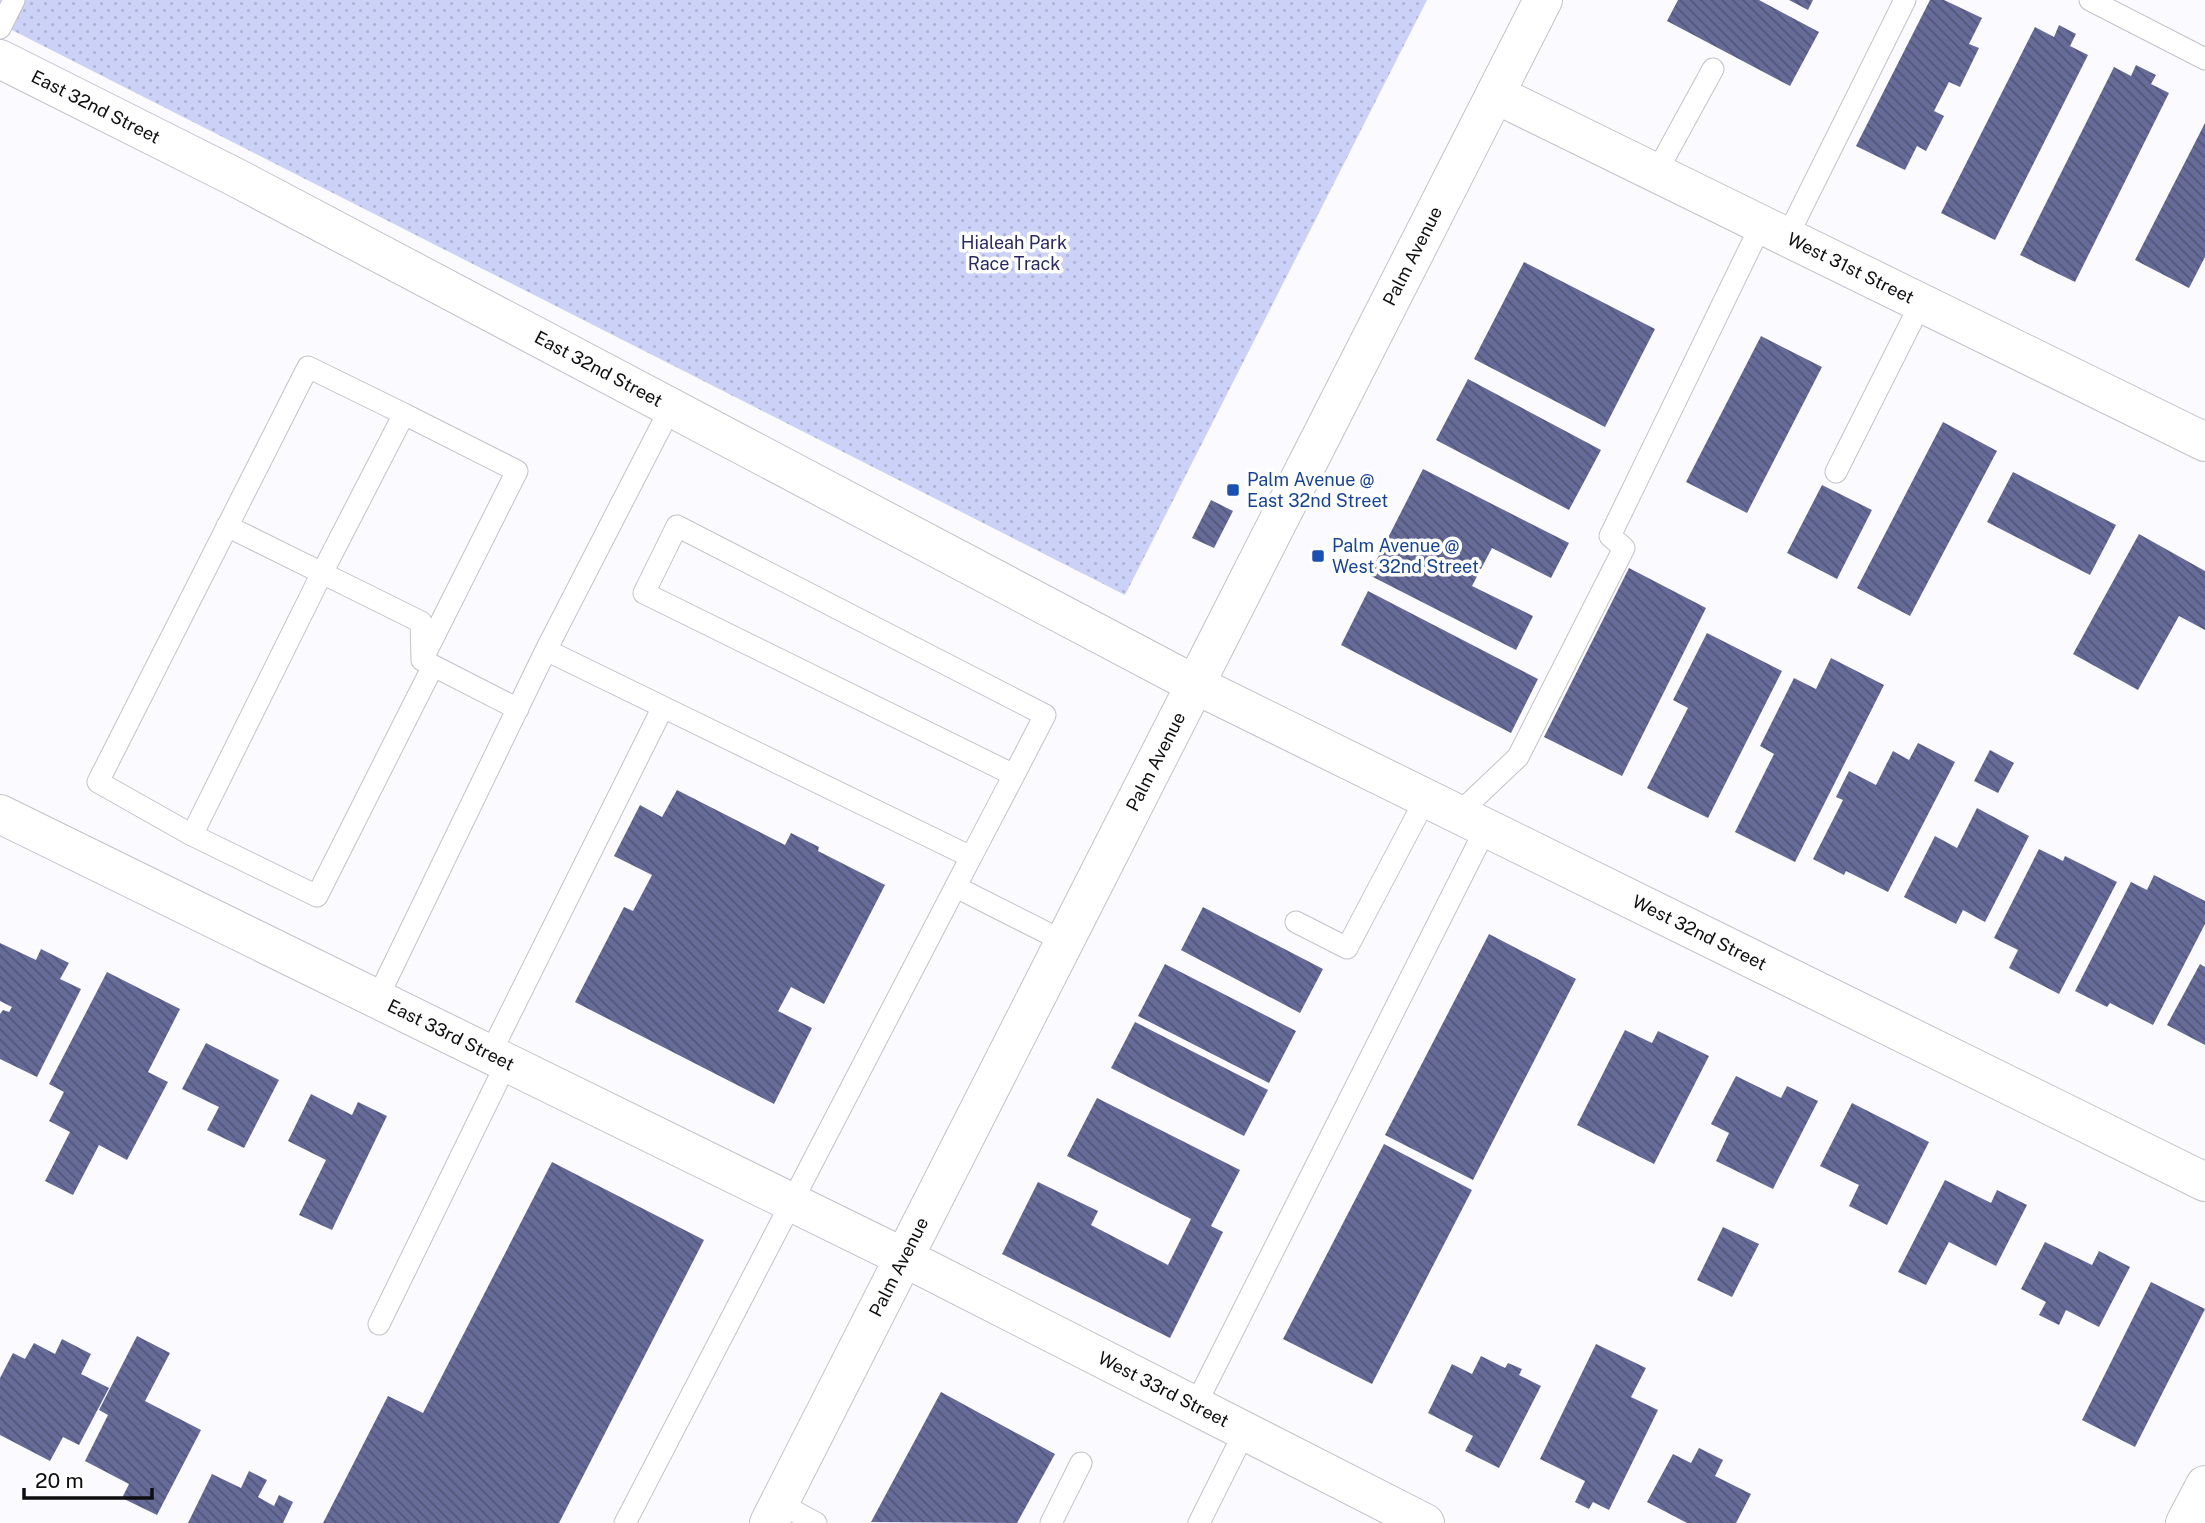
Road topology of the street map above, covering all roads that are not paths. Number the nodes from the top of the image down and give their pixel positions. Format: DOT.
graph roads {
  1 [pos="14,0"];
  2 [pos="1543,0"];
  3 [pos="1905,0"];
  4 [pos="2090,0"];
  5 [pos="0,28"];
  6 [pos="0,59"];
  7 [pos="2205,59"];
  8 [pos="1713,69"];
  9 [pos="1495,94"];
  10 [pos="1656,173"];
  11 [pos="1774,231"];
  12 [pos="1921,303"];
  13 [pos="671,407"];
  14 [pos="404,414"];
  15 [pos="2205,442"];
  16 [pos="1836,472"];
  17 [pos="227,526"];
  18 [pos="322,572"];
  19 [pos="546,650"];
  20 [pos="428,663"];
  21 [pos="1194,684"];
  22 [pos="663,707"];
  23 [pos="518,709"];
  24 [pos="1014,775"];
  25 [pos="1457,813"];
  26 [pos="0,814"];
  27 [pos="192,835"];
  28 [pos="971,857"];
  29 [pos="956,887"];
  30 [pos="1296,922"];
  31 [pos="1063,941"];
  32 [pos="377,999"];
  33 [pos="498,1058"];
  34 [pos="2205,1182"];
  35 [pos="792,1202"];
  36 [pos="903,1257"];
  37 [pos="379,1324"];
  38 [pos="1195,1406"];
  39 [pos="1245,1431"];
  40 [pos="1082,1463"];
  41 [pos="2205,1485"];
  42 [pos="774,1513"];
  43 [pos="625,1523"];
  44 [pos="816,1523"];
  45 [pos="1051,1523"];
  46 [pos="1199,1523"];
  47 [pos="1425,1523"];
  48 [pos="2185,1523"];
  1 -- 5 [label="lane"];
  2 -- 9 [label="street, Palm Avenue"];
  3 -- 11 [label="lane"];
  4 -- 7 [label="lane"];
  6 -- 13 [label="street, East 32nd Street"];
  8 -- 10 [label="lane"];
  9 -- 10 [label="street, West 31st Street"];
  9 -- 21 [label="street, Palm Avenue"];
  10 -- 11 [label="street, West 31st Street"];
  11 -- 12 [label="street, West 31st Street"];
  11 -- 25 [label="lane"];
  12 -- 15 [label="street, West 31st Street"];
  12 -- 16 [label="lane"];
  13 -- 19 [label="lane"];
  13 -- 21 [label="street, East 32nd Street"];
  14 -- 17 [label="lane"];
  14 -- 18 [label="lane"];
  14 -- 20 [label="lane"];
  17 -- 18 [label="lane"];
  17 -- 27 [label="lane"];
  18 -- 20 [label="lane"];
  18 -- 27 [label="lane"];
  19 -- 22 [label="lane"];
  19 -- 23 [label="lane"];
  20 -- 23 [label="lane"];
  20 -- 27 [label="lane"];
  21 -- 25 [label="street, West 32nd Street"];
  21 -- 31 [label="street, Palm Avenue"];
  22 -- 28 [label="lane"];
  22 -- 33 [label="lane"];
  23 -- 32 [label="lane"];
  24 -- 24 [label="lane"];
  24 -- 28 [label="lane"];
  25 -- 30 [label="lane"];
  25 -- 34 [label="street, West 32nd Street"];
  25 -- 38 [label="lane"];
  26 -- 32 [label="street, East 33rd Street"];
  28 -- 29 [label="lane"];
  29 -- 31 [label="lane"];
  29 -- 35 [label="lane"];
  31 -- 36 [label="street, Palm Avenue"];
  32 -- 33 [label="street, East 33rd Street"];
  33 -- 35 [label="street, East 33rd Street"];
  33 -- 37 [label="lane"];
  35 -- 36 [label="street, East 33rd Street"];
  35 -- 43 [label="lane"];
  36 -- 38 [label="street, West 33rd Street"];
  36 -- 42 [label="street, Palm Avenue"];
  38 -- 39 [label="street, West 33rd Street"];
  39 -- 46 [label="lane"];
  39 -- 47 [label="street, West 33rd Street"];
  40 -- 45 [label="lane"];
  41 -- 48 [label="street"];
  42 -- 44 [label="lane"];
}
